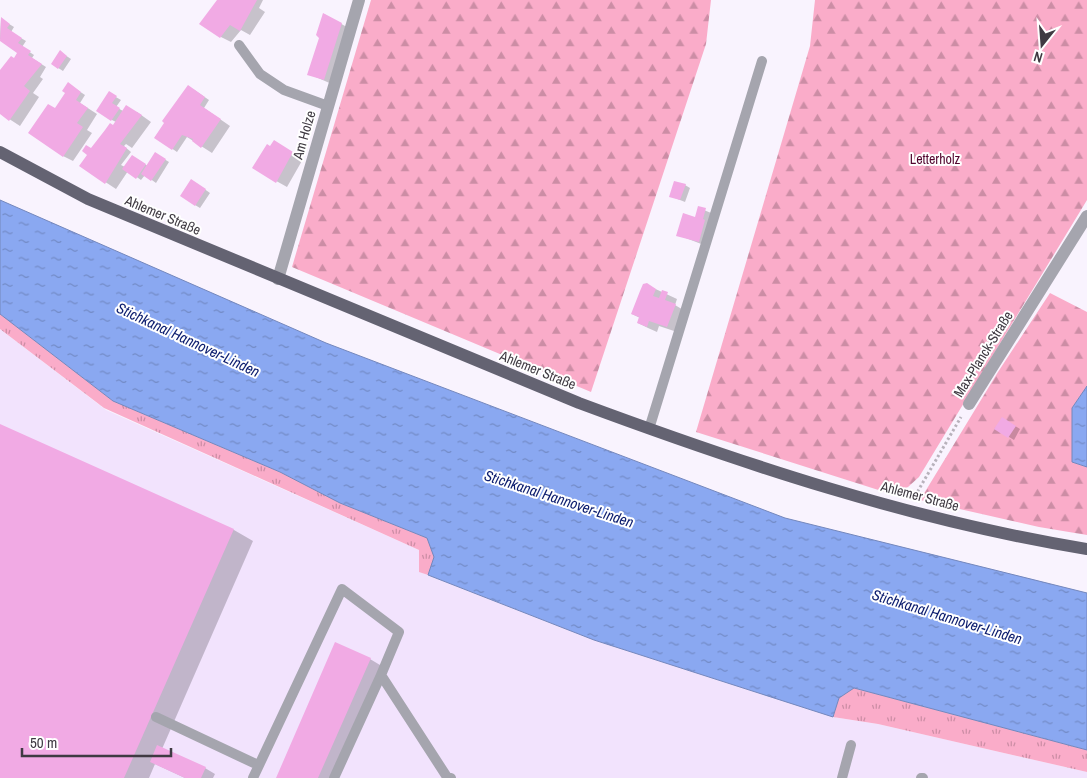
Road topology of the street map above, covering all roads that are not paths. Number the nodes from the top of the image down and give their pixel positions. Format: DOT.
graph roads {
  1 [pos="359,0"];
  2 [pos="239,45"];
  3 [pos="762,61"];
  4 [pos="328,106"];
  5 [pos="0,152"];
  6 [pos="1087,216"];
  7 [pos="278,279"];
  8 [pos="969,404"];
  9 [pos="650,429"];
  10 [pos="1087,549"];
  11 [pos="381,675"];
  12 [pos="156,717"];
  13 [pos="851,745"];
  14 [pos="258,765"];
  15 [pos="252,778"];
  16 [pos="334,778"];
  17 [pos="451,778"];
  18 [pos="842,778"];
  1 -- 4 [label="street, Am Holze"];
  2 -- 4 [label="lane"];
  3 -- 9 [label="lane"];
  4 -- 7 [label="street, Am Holze"];
  5 -- 7 [label="main road, Ahlemer Straße"];
  6 -- 8 [label="street, Max-Planck-Straße"];
  7 -- 9 [label="main road, Ahlemer Straße"];
  9 -- 10 [label="main road, Ahlemer Straße"];
  11 -- 14 [label="lane"];
  11 -- 16 [label="lane"];
  11 -- 17 [label="lane"];
  12 -- 14 [label="lane"];
  13 -- 18 [label="lane"];
  14 -- 15 [label="lane"];
}
